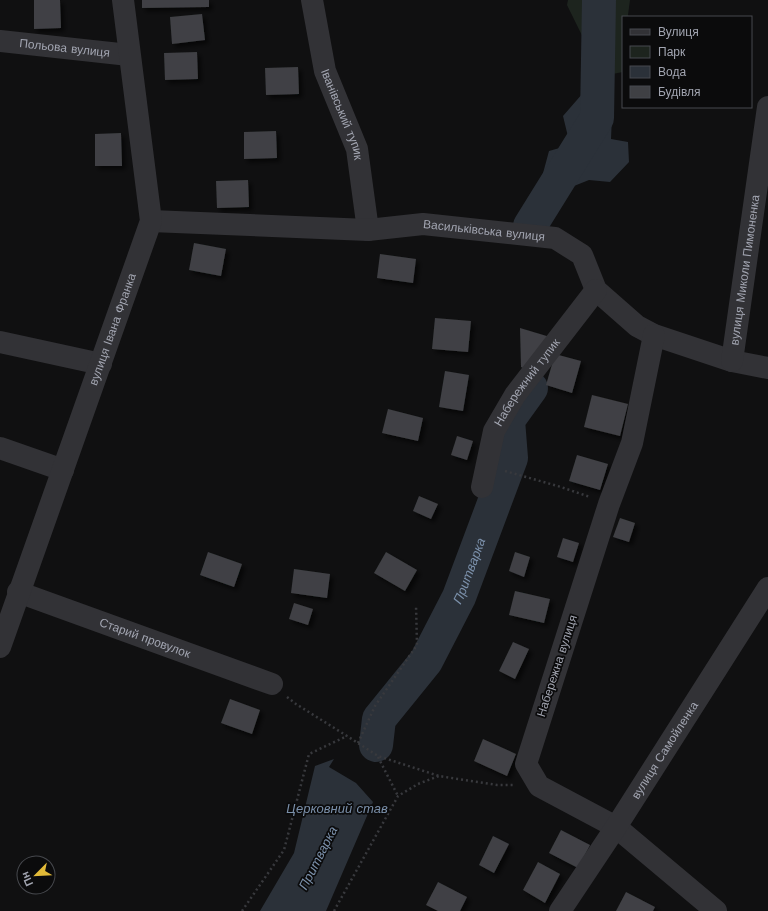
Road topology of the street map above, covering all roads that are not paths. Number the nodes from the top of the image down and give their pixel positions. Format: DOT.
graph roads {
  1 [pos="123,0"];
  2 [pos="312,0"];
  3 [pos="0,41"];
  4 [pos="129,55"];
  5 [pos="768,107"];
  6 [pos="151,221"];
  7 [pos="368,230"];
  8 [pos="596,290"];
  9 [pos="654,335"];
  10 [pos="0,342"];
  11 [pos="732,361"];
  12 [pos="101,364"];
  13 [pos="768,368"];
  14 [pos="0,448"];
  15 [pos="63,470"];
  16 [pos="482,487"];
  17 [pos="768,588"];
  18 [pos="18,592"];
  19 [pos="0,647"];
  20 [pos="272,684"];
  21 [pos="616,827"];
  22 [pos="560,911"];
  23 [pos="716,911"];
  1 -- 4 [label="street, вулиця Івана Франка"];
  2 -- 7 [label="street, Іванівський тупик"];
  3 -- 4 [label="street, Польова вулиця"];
  4 -- 6 [label="street, вулиця Івана Франка"];
  5 -- 11 [label="street, вулиця Миколи Пимоненка"];
  6 -- 7 [label="street, Васильківська вулиця"];
  6 -- 12 [label="street, вулиця Івана Франка"];
  7 -- 8 [label="street, Васильківська вулиця"];
  8 -- 9 [label="street, Васильківська вулиця"];
  8 -- 16 [label="street, Набережний тупик"];
  9 -- 11 [label="street, Васильківська вулиця"];
  9 -- 21 [label="street, Набережна вулиця"];
  10 -- 12 [label="street"];
  11 -- 13 [label="street, Васильківська вулиця"];
  12 -- 15 [label="street, вулиця Івана Франка"];
  14 -- 15 [label="street"];
  15 -- 18 [label="street, вулиця Івана Франка"];
  17 -- 21 [label="street, вулиця Самойленка"];
  18 -- 19 [label="street, вулиця Івана Франка"];
  18 -- 20 [label="street, Старий провулок"];
  21 -- 22 [label="street, вулиця Самойленка"];
  21 -- 23 [label="street"];
}
